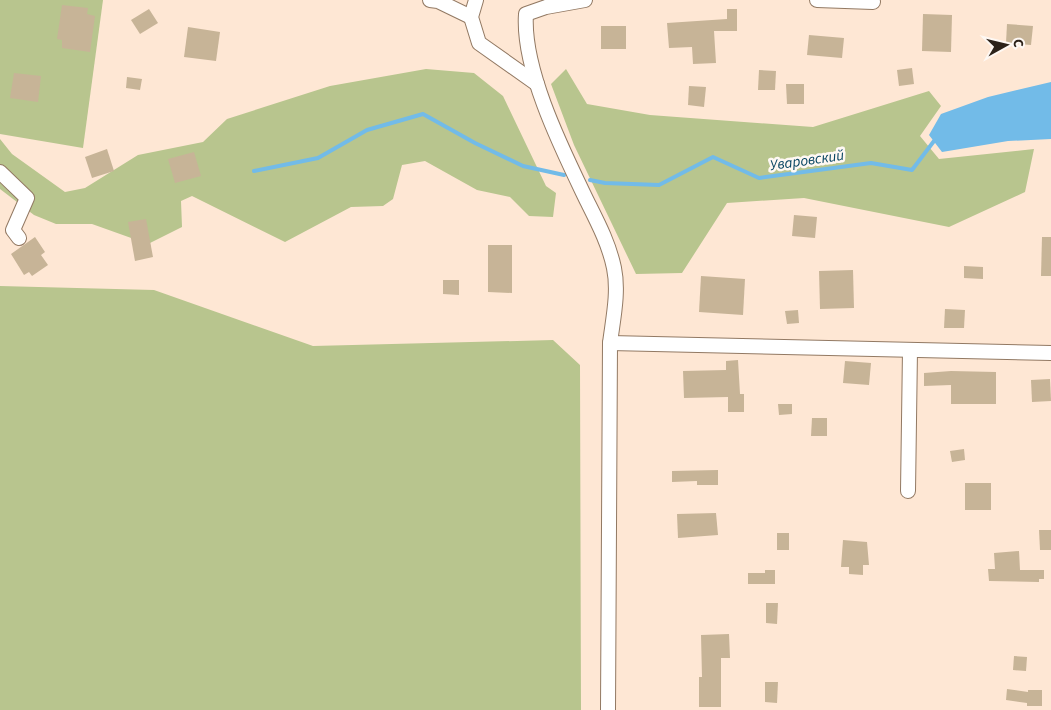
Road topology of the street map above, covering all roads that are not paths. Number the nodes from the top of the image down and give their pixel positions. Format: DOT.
graph roads {
  1 [pos="430,0"];
  2 [pos="476,0"];
  3 [pos="585,0"];
  4 [pos="817,0"];
  5 [pos="873,2"];
  6 [pos="471,18"];
  7 [pos="537,84"];
  8 [pos="0,172"];
  9 [pos="19,238"];
  10 [pos="610,343"];
  11 [pos="910,350"];
  12 [pos="1051,353"];
  13 [pos="908,491"];
  14 [pos="608,710"];
  1 -- 6 [label="street"];
  2 -- 6 [label="street"];
  3 -- 7 [label="street"];
  4 -- 5 [label="street"];
  6 -- 7 [label="street"];
  7 -- 10 [label="street"];
  8 -- 9 [label="street"];
  10 -- 11 [label="street"];
  10 -- 14 [label="street"];
  11 -- 12 [label="street"];
  11 -- 13 [label="street"];
}
